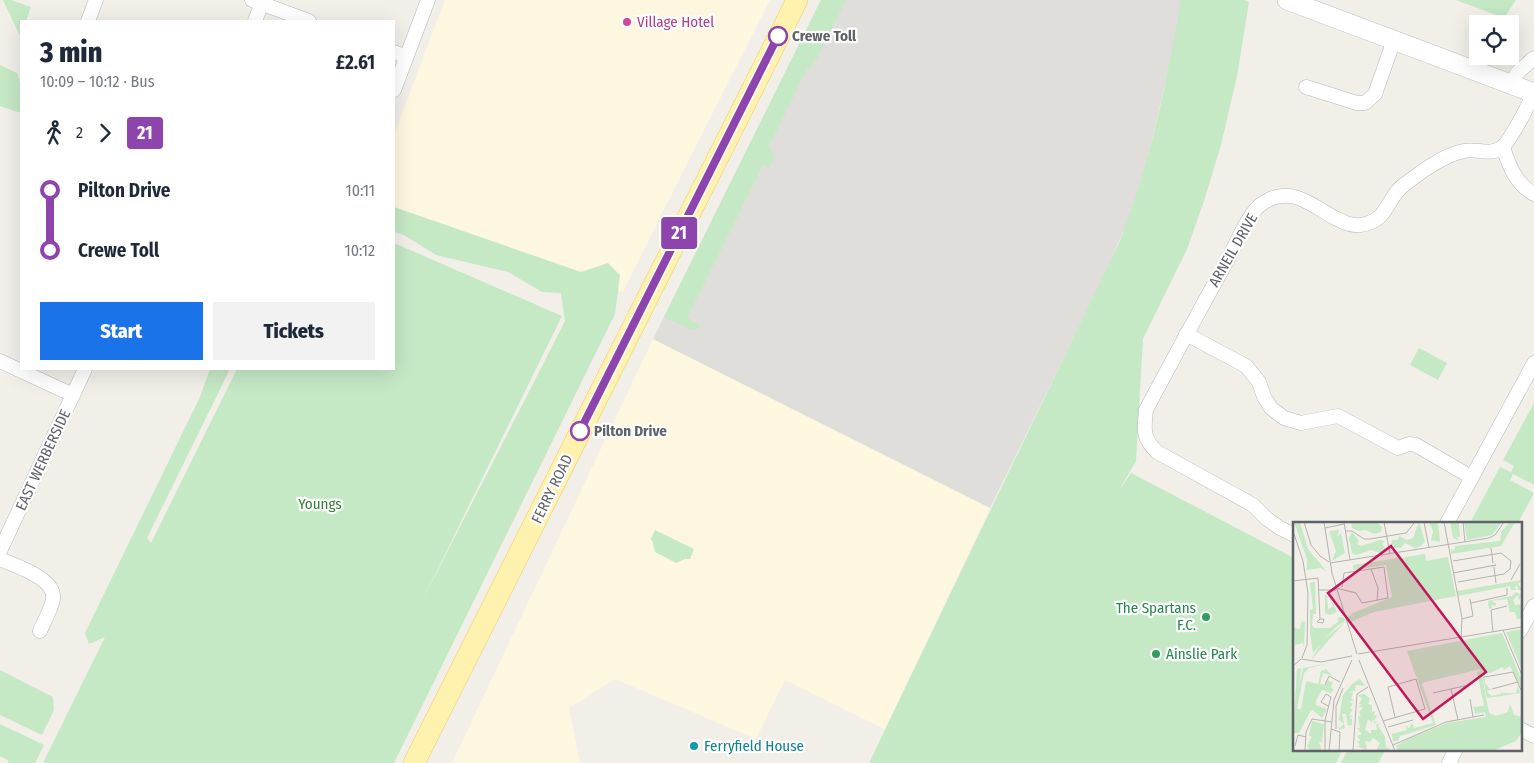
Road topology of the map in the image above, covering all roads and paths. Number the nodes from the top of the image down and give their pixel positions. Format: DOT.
graph roads {
  1 [pos="96,0"];
  2 [pos="428,0"];
  3 [pos="797,0"];
  4 [pos="1287,0"];
  5 [pos="259,1"];
  6 [pos="88,20"];
  7 [pos="255,20"];
  8 [pos="306,20"];
  9 [pos="1391,47"];
  10 [pos="400,54"];
  11 [pos="1534,58"];
  12 [pos="395,84"];
  13 [pos="1512,84"];
  14 [pos="1306,88"];
  15 [pos="1534,93"];
  16 [pos="1503,148"];
  17 [pos="1534,194"];
  18 [pos="1186,334"];
  19 [pos="0,361"];
  20 [pos="1534,363"];
  21 [pos="85,370"];
  22 [pos="73,395"];
  23 [pos="1471,477"];
  24 [pos="1448,522"];
  25 [pos="1293,534"];
  26 [pos="0,551"];
  27 [pos="0,559"];
  28 [pos="1534,606"];
  29 [pos="1522,627"];
  30 [pos="40,631"];
  31 [pos="1522,729"];
  32 [pos="1534,736"];
  33 [pos="1456,750"];
  34 [pos="414,763"];
  35 [pos="1449,763"];
  1 -- 6 [label="street"];
  2 -- 10 [label="street"];
  3 -- 34 [label="main road, FERRY ROAD"];
  4 -- 9 [label="street"];
  5 -- 7 [label="street"];
  5 -- 8 [label="street"];
  9 -- 13 [label="street"];
  9 -- 14 [label="street"];
  10 -- 12 [label="street"];
  11 -- 13 [label="street"];
  13 -- 15 [label="street"];
  15 -- 16 [label="street"];
  16 -- 17 [label="street"];
  16 -- 18 [label="street, ARNEIL DRIVE"];
  18 -- 23 [label="street"];
  18 -- 25 [label="street, ARNEIL DRIVE"];
  19 -- 22 [label="street"];
  20 -- 23 [label="street"];
  21 -- 22 [label="street, EAST WERBERSIDE"];
  22 -- 26 [label="street, EAST WERBERSIDE"];
  23 -- 24 [label="street"];
  27 -- 30 [label="street"];
  28 -- 29 [label="street"];
  31 -- 32 [label="street"];
  33 -- 35 [label="street"];
}
